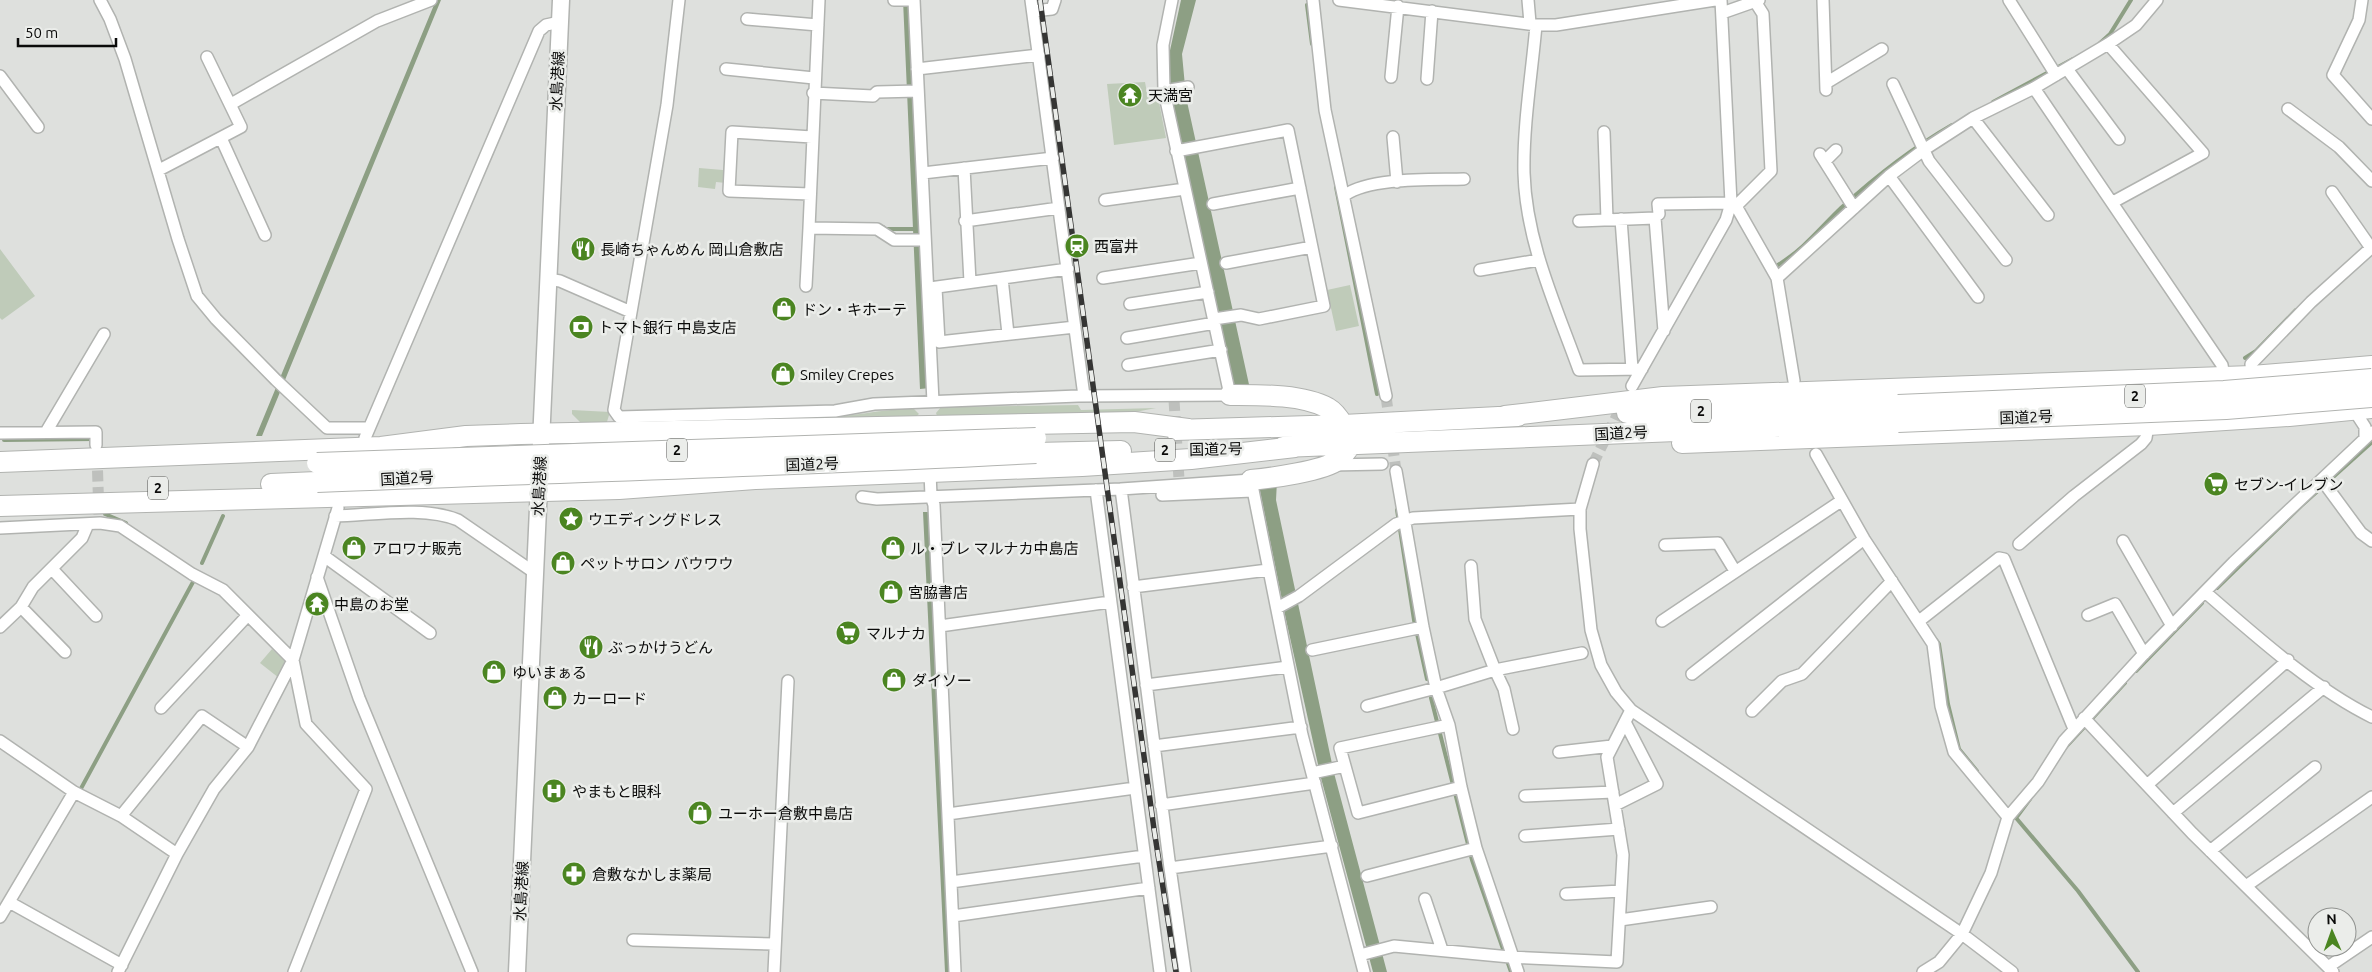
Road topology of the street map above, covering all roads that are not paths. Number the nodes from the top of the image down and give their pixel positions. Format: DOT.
graph roads {
  1 [pos="100,0"];
  2 [pos="431,0"];
  3 [pos="561,0"];
  4 [pos="679,0"];
  5 [pos="819,0"];
  6 [pos="906,0"];
  7 [pos="1055,0"];
  8 [pos="1172,0"];
  9 [pos="1313,0"];
  10 [pos="1339,0"];
  11 [pos="1345,0"];
  12 [pos="1528,0"];
  13 [pos="1715,0"];
  14 [pos="1721,0"];
  15 [pos="1823,0"];
  16 [pos="2009,0"];
  17 [pos="2157,0"];
  18 [pos="2362,0"];
  19 [pos="1757,1"];
  20 [pos="1032,6"];
  21 [pos="1398,6"];
  22 [pos="1432,10"];
  23 [pos="1722,12"];
  24 [pos="746,19"];
  25 [pos="560,22"];
  26 [pos="1533,24"];
  27 [pos="818,25"];
  28 [pos="2108,44"];
  29 [pos="1882,49"];
  30 [pos="1039,55"];
  31 [pos="207,58"];
  32 [pos="726,69"];
  33 [pos="917,69"];
  34 [pos="2060,72"];
  35 [pos="0,76"];
  36 [pos="1391,77"];
  37 [pos="814,78"];
  38 [pos="1427,79"];
  39 [pos="1893,84"];
  40 [pos="1187,88"];
  41 [pos="2034,88"];
  42 [pos="1167,90"];
  43 [pos="913,91"];
  44 [pos="814,93"];
  45 [pos="231,104"];
  46 [pos="2288,109"];
  47 [pos="1973,118"];
  48 [pos="2372,119"];
  49 [pos="38,127"];
  50 [pos="1604,132"];
  51 [pos="812,137"];
  52 [pos="1393,137"];
  53 [pos="221,138"];
  54 [pos="2119,140"];
  55 [pos="1925,149"];
  56 [pos="1178,150"];
  57 [pos="1836,150"];
  58 [pos="1053,158"];
  59 [pos="964,168"];
  60 [pos="159,170"];
  61 [pos="923,173"];
  62 [pos="1888,176"];
  63 [pos="1464,179"];
  64 [pos="2372,181"];
  65 [pos="1397,182"];
  66 [pos="1300,188"];
  67 [pos="1185,189"];
  68 [pos="2332,192"];
  69 [pos="810,194"];
  70 [pos="1345,195"];
  71 [pos="1105,200"];
  72 [pos="2113,202"];
  73 [pos="1214,204"];
  74 [pos="1734,204"];
  75 [pos="1059,208"];
  76 [pos="1854,208"];
  77 [pos="1659,214"];
  78 [pos="2048,216"];
  79 [pos="1621,219"];
  80 [pos="1607,220"];
  81 [pos="966,221"];
  82 [pos="1579,222"];
  83 [pos="809,228"];
  84 [pos="265,235"];
  85 [pos="919,240"];
  86 [pos="1312,247"];
  87 [pos="2371,247"];
  88 [pos="1539,260"];
  89 [pos="2006,260"];
  90 [pos="1201,263"];
  91 [pos="1226,263"];
  92 [pos="1068,269"];
  93 [pos="1480,270"];
  94 [pos="1002,278"];
  95 [pos="1103,278"];
  96 [pos="1777,278"];
  97 [pos="548,279"];
  98 [pos="970,282"];
  99 [pos="806,286"];
  100 [pos="932,288"];
  101 [pos="1208,292"];
  102 [pos="1978,297"];
  103 [pos="1130,304"];
  104 [pos="631,312"];
  105 [pos="1215,320"];
  106 [pos="1075,327"];
  107 [pos="1664,331"];
  108 [pos="104,334"];
  109 [pos="1008,334"];
  110 [pos="1127,338"];
  111 [pos="1221,350"];
  112 [pos="1128,365"];
  113 [pos="2372,366"];
  114 [pos="1637,369"];
  115 [pos="2252,376"];
  116 [pos="2224,377"];
  117 [pos="2202,378"];
  118 [pos="2372,379"];
  119 [pos="1794,381"];
  120 [pos="1632,386"];
  121 [pos="1230,394"];
  122 [pos="1084,396"];
  123 [pos="1386,396"];
  124 [pos="2372,397"];
  125 [pos="931,402"];
  126 [pos="2363,409"];
  127 [pos="1898,413"];
  128 [pos="1504,416"];
  129 [pos="2204,422"];
  130 [pos="1343,425"];
  131 [pos="2148,426"];
  132 [pos="929,428"];
  133 [pos="1188,429"];
  134 [pos="0,432"];
  135 [pos="46,432"];
  136 [pos="542,434"];
  137 [pos="1594,434"];
  138 [pos="2369,434"];
  139 [pos="96,441"];
  140 [pos="1036,445"];
  141 [pos="1351,445"];
  142 [pos="1295,447"];
  143 [pos="1816,454"];
  144 [pos="0,462"];
  145 [pos="1329,464"];
  146 [pos="1382,464"];
  147 [pos="1592,464"];
  148 [pos="1396,471"];
  149 [pos="930,472"];
  150 [pos="317,473"];
  151 [pos="0,475"];
  152 [pos="2325,484"];
  153 [pos="1252,485"];
  154 [pos="1120,489"];
  155 [pos="1096,490"];
  156 [pos="539,491"];
  157 [pos="0,493"];
  158 [pos="931,496"];
  159 [pos="1162,496"];
  160 [pos="862,497"];
  161 [pos="1841,501"];
  162 [pos="0,506"];
  163 [pos="1580,509"];
  164 [pos="96,521"];
  165 [pos="1401,522"];
  166 [pos="0,528"];
  167 [pos="1864,539"];
  168 [pos="2123,541"];
  169 [pos="2372,541"];
  170 [pos="2019,544"];
  171 [pos="1665,545"];
  172 [pos="324,556"];
  173 [pos="1471,566"];
  174 [pos="52,569"];
  175 [pos="1268,570"];
  176 [pos="1735,571"];
  177 [pos="535,573"];
  178 [pos="317,577"];
  179 [pos="1892,581"];
  180 [pos="1133,587"];
  181 [pos="2205,592"];
  182 [pos="1110,602"];
  183 [pos="21,607"];
  184 [pos="1279,607"];
  185 [pos="248,615"];
  186 [pos="2088,615"];
  187 [pos="96,616"];
  188 [pos="1923,618"];
  189 [pos="1662,620"];
  190 [pos="940,626"];
  191 [pos="2172,626"];
  192 [pos="0,627"];
  193 [pos="1422,627"];
  194 [pos="430,632"];
  195 [pos="1312,650"];
  196 [pos="65,652"];
  197 [pos="1582,653"];
  198 [pos="2144,654"];
  199 [pos="293,660"];
  200 [pos="2288,660"];
  201 [pos="1288,667"];
  202 [pos="1495,670"];
  203 [pos="1692,674"];
  204 [pos="788,682"];
  205 [pos="1146,685"];
  206 [pos="2324,686"];
  207 [pos="1436,688"];
  208 [pos="2372,703"];
  209 [pos="1367,706"];
  210 [pos="161,708"];
  211 [pos="1631,710"];
  212 [pos="1752,711"];
  213 [pos="2368,715"];
  214 [pos="2085,718"];
  215 [pos="1625,722"];
  216 [pos="1301,727"];
  217 [pos="1442,727"];
  218 [pos="2074,729"];
  219 [pos="1513,730"];
  220 [pos="0,741"];
  221 [pos="1154,746"];
  222 [pos="1612,746"];
  223 [pos="248,747"];
  224 [pos="1559,752"];
  225 [pos="1340,767"];
  226 [pos="2315,767"];
  227 [pos="1315,776"];
  228 [pos="2147,785"];
  229 [pos="1460,787"];
  230 [pos="1135,788"];
  231 [pos="1613,792"];
  232 [pos="76,794"];
  233 [pos="1524,796"];
  234 [pos="2372,797"];
  235 [pos="1161,805"];
  236 [pos="1615,805"];
  237 [pos="2173,813"];
  238 [pos="948,814"];
  239 [pos="121,816"];
  240 [pos="2008,817"];
  241 [pos="1619,829"];
  242 [pos="1525,836"];
  243 [pos="1332,846"];
  244 [pos="1476,848"];
  245 [pos="2210,851"];
  246 [pos="177,854"];
  247 [pos="1144,856"];
  248 [pos="1170,868"];
  249 [pos="1367,876"];
  250 [pos="951,882"];
  251 [pos="2246,886"];
  252 [pos="1149,888"];
  253 [pos="1621,891"];
  254 [pos="1566,894"];
  255 [pos="1425,899"];
  256 [pos="12,904"];
  257 [pos="1711,907"];
  258 [pos="953,916"];
  259 [pos="0,917"];
  260 [pos="1620,920"];
  261 [pos="1962,934"];
  262 [pos="2372,937"];
  263 [pos="633,940"];
  264 [pos="775,944"];
  265 [pos="1442,950"];
  266 [pos="1363,954"];
  267 [pos="1511,957"];
  268 [pos="120,969"];
  269 [pos="2331,969"];
  270 [pos="294,972"];
  271 [pos="472,972"];
  272 [pos="517,972"];
  273 [pos="774,972"];
  274 [pos="955,972"];
  275 [pos="1160,972"];
  276 [pos="1185,972"];
  277 [pos="1364,972"];
  278 [pos="1518,972"];
  279 [pos="1923,972"];
  280 [pos="2012,972"];
  1 -- 60 [label="street"];
  2 -- 45 [label="street"];
  3 -- 25 [label="main road, 水島港線"];
  4 -- 104 [label="street"];
  5 -- 27 [label="street"];
  6 -- 33 [label="street"];
  7 -- 20 [label="street"];
  8 -- 42 [label="street"];
  9 -- 70 [label="street"];
  10 -- 11 [label="street"];
  11 -- 21 [label="street"];
  12 -- 26 [label="street"];
  13 -- 26 [label="street"];
  14 -- 23 [label="street"];
  15 -- 29 [label="street"];
  16 -- 34 [label="street"];
  17 -- 28 [label="street"];
  18 -- 48 [label="street"];
  19 -- 23 [label="street"];
  19 -- 74 [label="street"];
  20 -- 30 [label="street"];
  21 -- 22 [label="street"];
  21 -- 36 [label="street"];
  22 -- 26 [label="street"];
  22 -- 38 [label="street"];
  23 -- 74 [label="street"];
  24 -- 27 [label="street"];
  25 -- 60 [label="street"];
  25 -- 97 [label="main road, 水島港線"];
  26 -- 88 [label="street"];
  27 -- 37 [label="street"];
  28 -- 34 [label="street"];
  28 -- 72 [label="street"];
  30 -- 33 [label="street"];
  30 -- 58 [label="street"];
  31 -- 45 [label="street"];
  32 -- 37 [label="street"];
  33 -- 43 [label="street"];
  34 -- 41 [label="street"];
  34 -- 54 [label="street"];
  35 -- 49 [label="street"];
  37 -- 44 [label="street"];
  39 -- 55 [label="street"];
  40 -- 42 [label="street"];
  41 -- 47 [label="street"];
  41 -- 72 [label="street"];
  42 -- 56 [label="street"];
  43 -- 44 [label="street"];
  43 -- 61 [label="street"];
  44 -- 51 [label="street"];
  45 -- 53 [label="street"];
  46 -- 64 [label="street"];
  47 -- 55 [label="street"];
  47 -- 78 [label="street"];
  50 -- 80 [label="street"];
  51 -- 69 [label="street"];
  51 -- 69 [label="street"];
  52 -- 65 [label="street"];
  53 -- 60 [label="street"];
  53 -- 84 [label="street"];
  55 -- 62 [label="street"];
  55 -- 89 [label="street"];
  56 -- 66 [label="street"];
  56 -- 67 [label="street"];
  57 -- 76 [label="street"];
  58 -- 59 [label="street"];
  58 -- 75 [label="street"];
  59 -- 61 [label="street"];
  59 -- 81 [label="street"];
  61 -- 85 [label="street"];
  62 -- 76 [label="street"];
  62 -- 102 [label="street"];
  63 -- 65 [label="street"];
  65 -- 70 [label="street"];
  66 -- 73 [label="street"];
  66 -- 86 [label="street"];
  67 -- 71 [label="street"];
  67 -- 90 [label="street"];
  68 -- 87 [label="street"];
  69 -- 83 [label="street"];
  70 -- 123 [label="street"];
  72 -- 116 [label="street"];
  74 -- 77 [label="street"];
  74 -- 96 [label="street"];
  74 -- 107 [label="street"];
  75 -- 81 [label="street"];
  75 -- 92 [label="street"];
  76 -- 96 [label="street"];
  79 -- 80 [label="street"];
  79 -- 107 [label="street"];
  79 -- 114 [label="street"];
  80 -- 82 [label="street"];
  81 -- 98 [label="street"];
  83 -- 85 [label="street"];
  83 -- 99 [label="street"];
  85 -- 100 [label="street"];
  86 -- 91 [label="street"];
  86 -- 105 [label="street"];
  87 -- 115 [label="street"];
  88 -- 93 [label="street"];
  88 -- 114 [label="street"];
  90 -- 95 [label="street"];
  90 -- 101 [label="street"];
  92 -- 94 [label="street"];
  92 -- 106 [label="street"];
  94 -- 98 [label="street"];
  94 -- 109 [label="street"];
  96 -- 119 [label="street"];
  97 -- 104 [label="street"];
  97 -- 136 [label="main road, 水島港線"];
  98 -- 100 [label="street"];
  100 -- 109 [label="street"];
  100 -- 125 [label="street"];
  101 -- 103 [label="street"];
  101 -- 105 [label="street"];
  104 -- 125 [label="street"];
  105 -- 110 [label="street"];
  105 -- 111 [label="street"];
  106 -- 109 [label="street"];
  106 -- 122 [label="street"];
  107 -- 114 [label="street"];
  108 -- 135 [label="street"];
  111 -- 112 [label="street"];
  111 -- 121 [label="street"];
  113 -- 115 [label="highway"];
  114 -- 120 [label="street"];
  115 -- 116 [label="highway"];
  116 -- 117 [label="highway"];
  117 -- 128 [label="highway"];
  117 -- 129 [label="highway"];
  118 -- 127 [label="highway, 国道2号 / 2, bridge"];
  121 -- 122 [label="street"];
  121 -- 130 [label="highway"];
  122 -- 125 [label="street"];
  124 -- 127 [label="highway, 国道2号 / 2, bridge"];
  125 -- 132 [label="street"];
  126 -- 129 [label="highway"];
  126 -- 138 [label="street"];
  127 -- 128 [label="highway, 国道2号 / 2"];
  127 -- 137 [label="highway, 国道2号 / 2"];
  128 -- 130 [label="highway, 国道2号 / 2"];
  129 -- 131 [label="highway"];
  130 -- 133 [label="highway, 国道2号 / 2"];
  131 -- 137 [label="highway"];
  131 -- 170 [label="street"];
  132 -- 133 [label="highway"];
  132 -- 136 [label="highway"];
  133 -- 140 [label="highway, 国道2号 / 2"];
  134 -- 135 [label="street"];
  135 -- 139 [label="street"];
  136 -- 144 [label="highway"];
  136 -- 156 [label="main road, 水島港線"];
  137 -- 141 [label="highway, 国道2号 / 2"];
  138 -- 152 [label="street"];
  140 -- 142 [label="highway, 国道2号 / 2"];
  140 -- 150 [label="highway, 国道2号 / 2, bridge"];
  141 -- 142 [label="highway, 国道2号 / 2"];
  141 -- 145 [label="highway"];
  142 -- 149 [label="highway"];
  143 -- 161 [label="street"];
  145 -- 146 [label="street"];
  145 -- 153 [label="highway"];
  147 -- 163 [label="street"];
  148 -- 165 [label="street"];
  149 -- 156 [label="highway"];
  149 -- 158 [label="street"];
  150 -- 151 [label="highway, 国道2号 / 2"];
  150 -- 157 [label="highway, 国道2号 / 2"];
  152 -- 169 [label="street"];
  152 -- 181 [label="street"];
  153 -- 154 [label="street"];
  153 -- 159 [label="street"];
  153 -- 175 [label="street"];
  154 -- 155 [label="street"];
  154 -- 180 [label="street"];
  155 -- 158 [label="street"];
  155 -- 182 [label="street"];
  156 -- 162 [label="highway"];
  156 -- 177 [label="main road, 水島港線"];
  158 -- 160 [label="street"];
  158 -- 190 [label="street"];
  161 -- 167 [label="street"];
  161 -- 176 [label="street"];
  163 -- 165 [label="street"];
  163 -- 211 [label="street"];
  164 -- 166 [label="street"];
  164 -- 174 [label="street"];
  164 -- 185 [label="street"];
  165 -- 184 [label="street"];
  165 -- 193 [label="street"];
  167 -- 179 [label="street"];
  167 -- 203 [label="street"];
  168 -- 191 [label="street"];
  171 -- 176 [label="street"];
  172 -- 177 [label="street"];
  172 -- 178 [label="street"];
  172 -- 194 [label="street"];
  173 -- 202 [label="street"];
  174 -- 183 [label="street"];
  174 -- 187 [label="street"];
  175 -- 180 [label="street"];
  175 -- 184 [label="street"];
  176 -- 189 [label="street"];
  177 -- 272 [label="main road, 水島港線"];
  178 -- 199 [label="street"];
  178 -- 271 [label="street"];
  179 -- 188 [label="street"];
  179 -- 212 [label="street"];
  180 -- 205 [label="street"];
  181 -- 191 [label="street"];
  181 -- 200 [label="street"];
  182 -- 190 [label="street"];
  182 -- 230 [label="street"];
  183 -- 192 [label="street"];
  183 -- 196 [label="street"];
  184 -- 201 [label="street"];
  185 -- 199 [label="street"];
  185 -- 210 [label="street"];
  186 -- 198 [label="street"];
  188 -- 218 [label="street"];
  188 -- 240 [label="street"];
  190 -- 238 [label="street"];
  191 -- 198 [label="street"];
  193 -- 195 [label="street"];
  193 -- 207 [label="street"];
  197 -- 202 [label="street"];
  198 -- 214 [label="street"];
  199 -- 223 [label="street"];
  199 -- 270 [label="street"];
  200 -- 206 [label="street"];
  200 -- 228 [label="street"];
  201 -- 205 [label="street"];
  201 -- 216 [label="street"];
  202 -- 207 [label="street"];
  202 -- 219 [label="street"];
  204 -- 264 [label="street"];
  205 -- 221 [label="street"];
  206 -- 213 [label="street"];
  206 -- 237 [label="street"];
  207 -- 209 [label="street"];
  207 -- 217 [label="street"];
  208 -- 213 [label="street"];
  211 -- 215 [label="street"];
  211 -- 261 [label="street"];
  214 -- 218 [label="street"];
  214 -- 228 [label="street"];
  215 -- 222 [label="street"];
  215 -- 236 [label="street"];
  216 -- 221 [label="street"];
  216 -- 227 [label="street"];
  217 -- 225 [label="street"];
  217 -- 229 [label="street"];
  218 -- 240 [label="street"];
  220 -- 232 [label="street"];
  221 -- 235 [label="street"];
  222 -- 224 [label="street"];
  222 -- 231 [label="street"];
  223 -- 239 [label="street"];
  223 -- 246 [label="street"];
  225 -- 227 [label="street"];
  225 -- 229 [label="street"];
  226 -- 245 [label="street"];
  227 -- 235 [label="street"];
  227 -- 243 [label="street"];
  228 -- 237 [label="street"];
  229 -- 244 [label="street"];
  230 -- 238 [label="street"];
  230 -- 247 [label="street"];
  231 -- 233 [label="street"];
  231 -- 236 [label="street"];
  232 -- 239 [label="street"];
  232 -- 256 [label="street"];
  234 -- 251 [label="street"];
  235 -- 248 [label="street"];
  236 -- 241 [label="street"];
  237 -- 245 [label="street"];
  238 -- 250 [label="street"];
  239 -- 246 [label="street"];
  240 -- 261 [label="street"];
  241 -- 242 [label="street"];
  241 -- 253 [label="street"];
  243 -- 248 [label="street"];
  243 -- 266 [label="street"];
  244 -- 249 [label="street"];
  244 -- 267 [label="street"];
  245 -- 251 [label="street"];
  246 -- 268 [label="street"];
  247 -- 250 [label="street"];
  247 -- 252 [label="street"];
  248 -- 276 [label="street"];
  250 -- 258 [label="street"];
  251 -- 269 [label="street"];
  252 -- 258 [label="street"];
  252 -- 275 [label="street"];
  253 -- 254 [label="street"];
  253 -- 260 [label="street"];
  255 -- 265 [label="street"];
  256 -- 259 [label="street"];
  256 -- 268 [label="street"];
  257 -- 260 [label="street"];
  258 -- 274 [label="street"];
  260 -- 267 [label="street"];
  261 -- 279 [label="street"];
  261 -- 280 [label="street"];
  262 -- 269 [label="street"];
  263 -- 264 [label="street"];
  264 -- 273 [label="street"];
  265 -- 266 [label="street"];
  265 -- 267 [label="street"];
  266 -- 277 [label="street"];
  267 -- 278 [label="street"];
}
